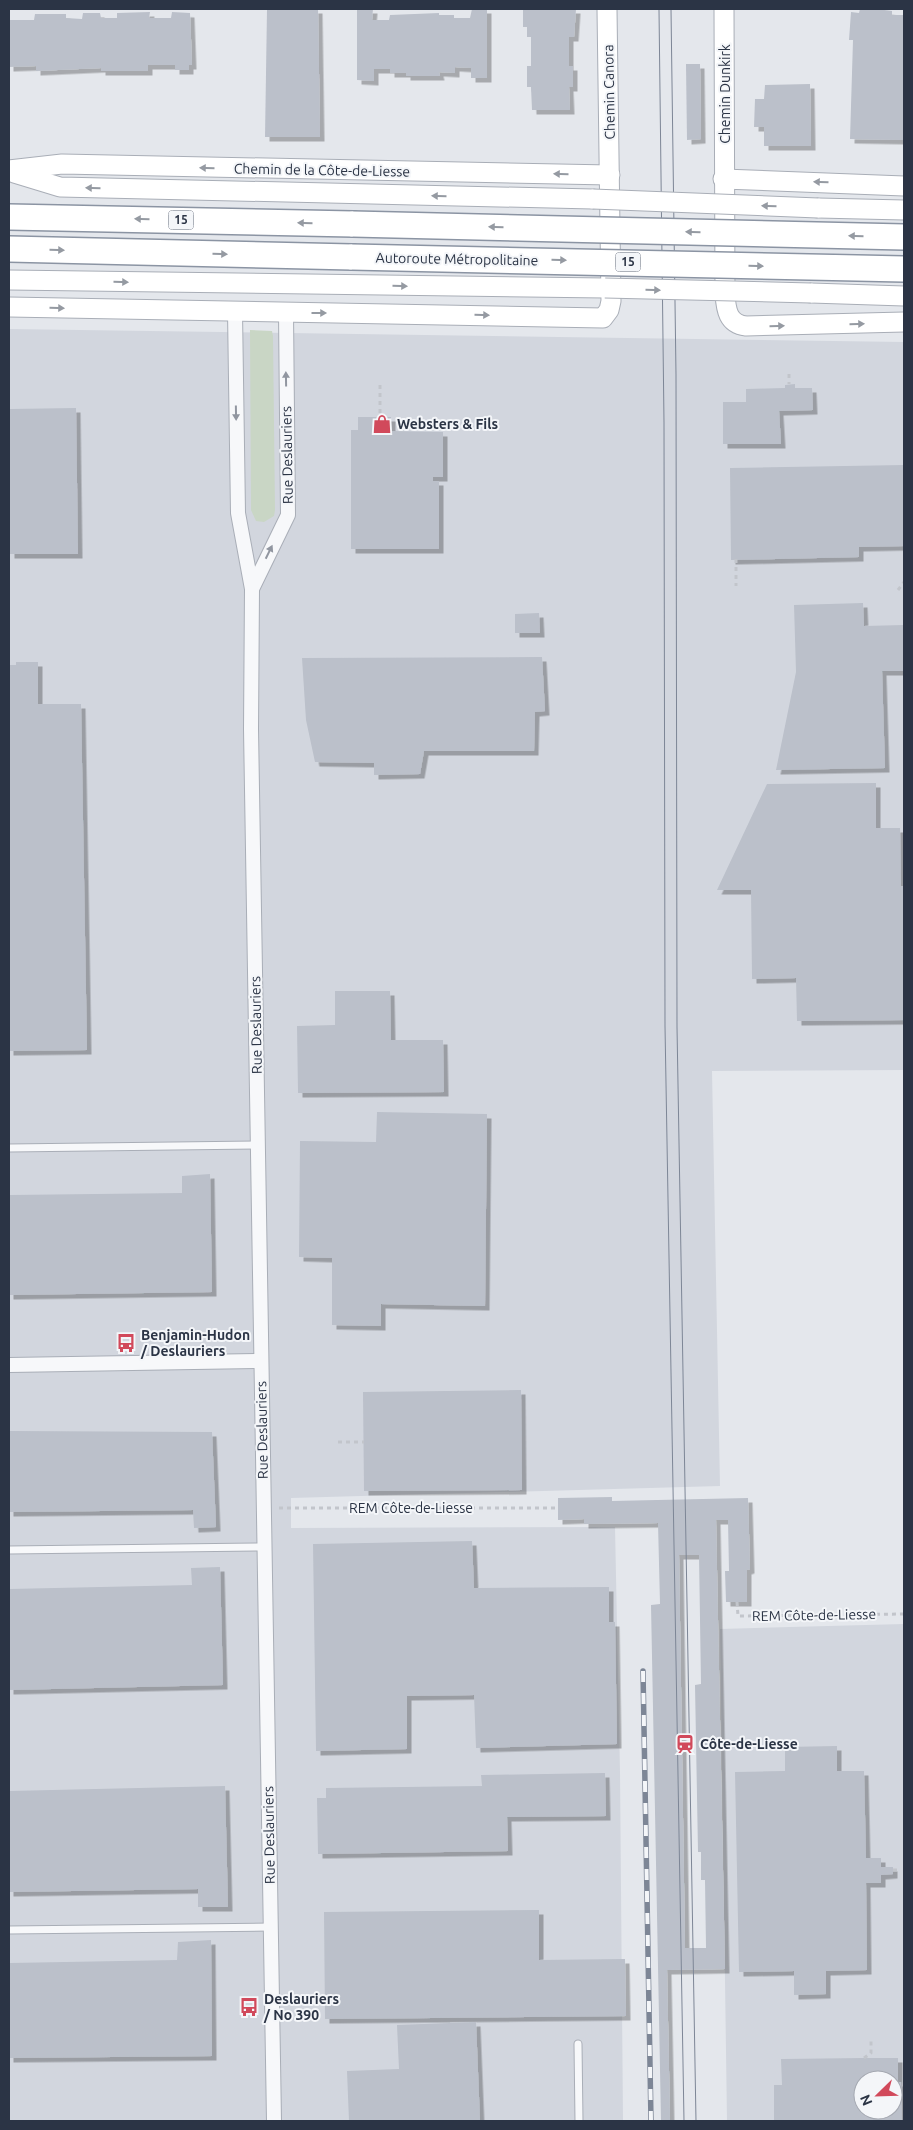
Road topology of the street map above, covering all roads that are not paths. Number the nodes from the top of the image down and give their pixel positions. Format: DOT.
graph roads {
  1 [pos="607,9"];
  2 [pos="724,9"];
  3 [pos="9,171"];
  4 [pos="610,175"];
  5 [pos="723,179"];
  6 [pos="904,186"];
  7 [pos="904,210"];
  8 [pos="9,217"];
  9 [pos="904,237"];
  10 [pos="9,249"];
  11 [pos="904,269"];
  12 [pos="9,280"];
  13 [pos="904,296"];
  14 [pos="9,307"];
  15 [pos="236,312"];
  16 [pos="286,313"];
  17 [pos="904,322"];
  18 [pos="252,589"];
  19 [pos="258,1145"];
  20 [pos="9,1148"];
  21 [pos="261,1361"];
  22 [pos="9,1364"];
  23 [pos="264,1547"];
  24 [pos="9,1550"];
  25 [pos="270,1927"];
  26 [pos="9,1930"];
  27 [pos="578,2044"];
  28 [pos="274,2121"];
  29 [pos="579,2121"];
  1 -- 4 [label="street, Chemin Canora"];
  2 -- 5 [label="street, Chemin Dunkirk"];
  4 -- 3 [label="street, Chemin de la Côte-de-Liesse, one-way"];
  7 -- 3 [label="street, Chemin de la Côte-de-Liesse, one-way, bridge"];
  16 -- 4 [label="street, one-way"];
  6 -- 5 [label="street, one-way"];
  5 -- 17 [label="street, one-way"];
  9 -- 8 [label="highway, 15, one-way, bridge"];
  10 -- 11 [label="highway, Autoroute Métropolitaine / 15, one-way, bridge"];
  12 -- 13 [label="street, one-way, bridge"];
  14 -- 15 [label="street, one-way"];
  15 -- 16 [label="street"];
  15 -- 18 [label="street, Rue Deslauriers, one-way"];
  18 -- 16 [label="street, Rue Deslauriers, one-way"];
  18 -- 19 [label="street, Rue Deslauriers"];
  19 -- 20 [label="lane"];
  19 -- 21 [label="street, Rue Deslauriers"];
  21 -- 22 [label="street"];
  21 -- 23 [label="street, Rue Deslauriers"];
  23 -- 24 [label="lane"];
  23 -- 25 [label="street, Rue Deslauriers"];
  25 -- 26 [label="lane"];
  25 -- 28 [label="street, Rue Deslauriers"];
  27 -- 29 [label="lane"];
}
